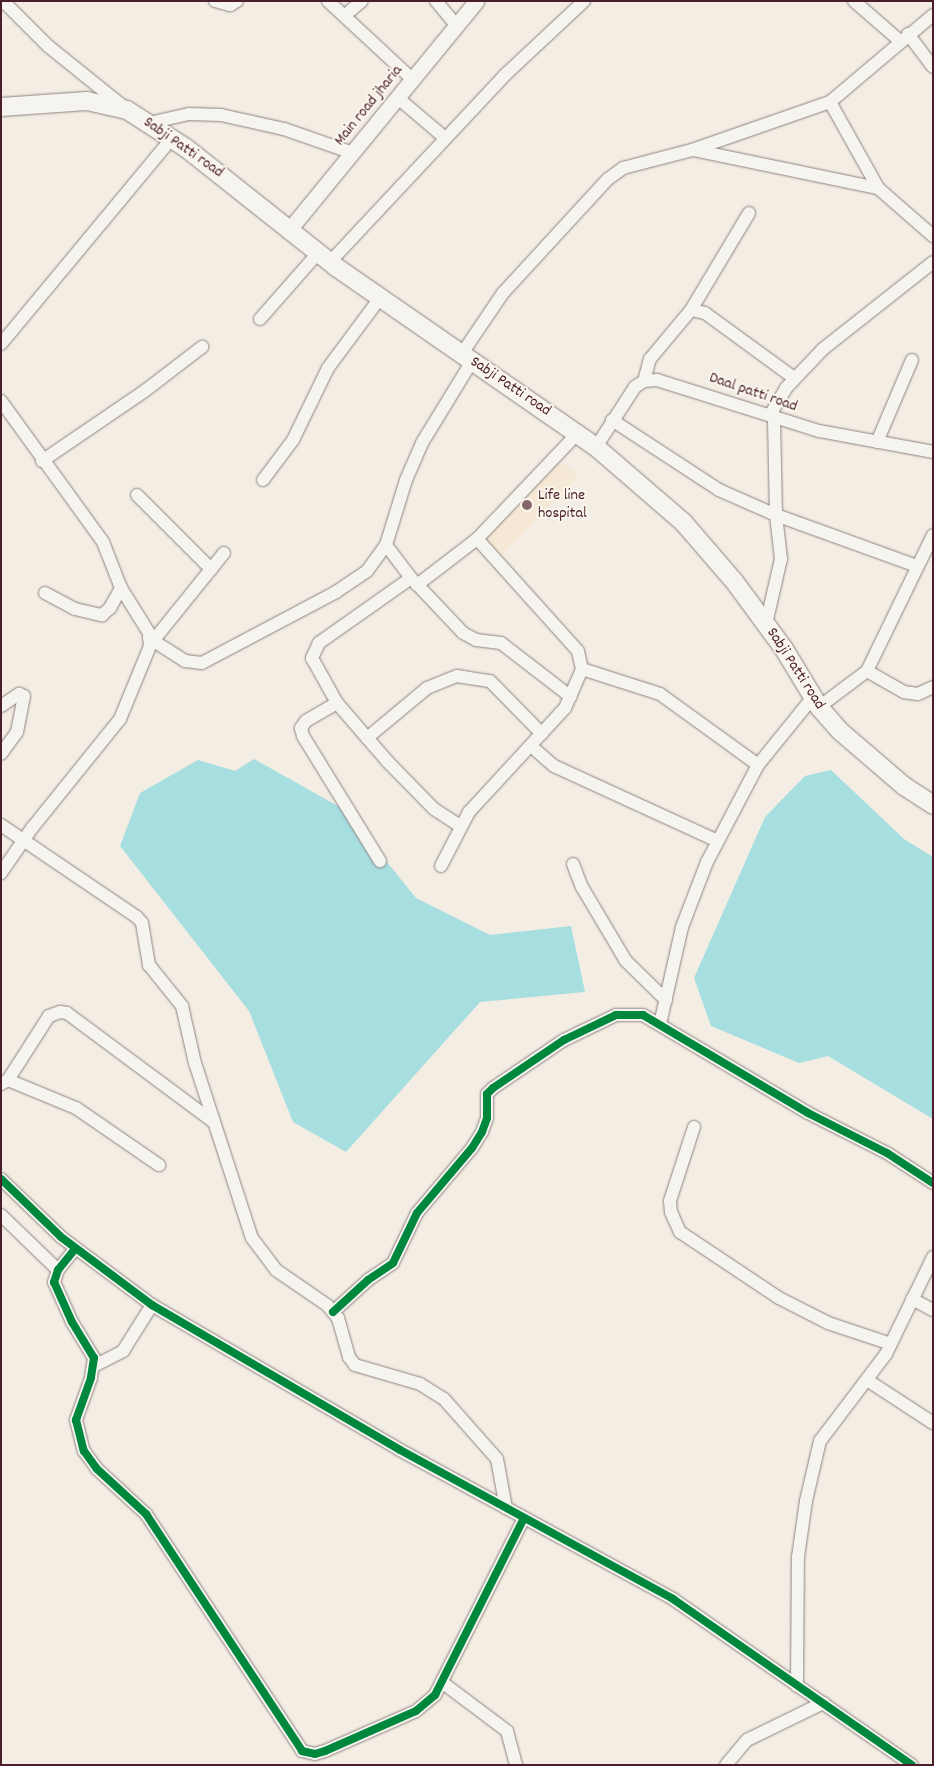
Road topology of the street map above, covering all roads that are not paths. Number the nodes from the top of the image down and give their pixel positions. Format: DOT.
graph roads {
  1 [pos="3,1"];
  2 [pos="214,1"];
  3 [pos="237,1"];
  4 [pos="328,1"];
  5 [pos="362,1"];
  6 [pos="436,1"];
  7 [pos="476,1"];
  8 [pos="584,1"];
  9 [pos="854,1"];
  10 [pos="933,15"];
  11 [pos="344,16"];
  12 [pos="457,26"];
  13 [pos="904,37"];
  14 [pos="933,67"];
  15 [pos="413,80"];
  16 [pos="398,98"];
  17 [pos="830,102"];
  18 [pos="1,107"];
  19 [pos="127,110"];
  20 [pos="149,123"];
  21 [pos="172,138"];
  22 [pos="445,138"];
  23 [pos="692,150"];
  24 [pos="353,153"];
  25 [pos="878,188"];
  26 [pos="749,213"];
  27 [pos="288,231"];
  28 [pos="933,236"];
  29 [pos="324,258"];
  30 [pos="933,262"];
  31 [pos="380,298"];
  32 [pos="691,310"];
  33 [pos="260,319"];
  34 [pos="1,344"];
  35 [pos="202,346"];
  36 [pos="467,358"];
  37 [pos="912,360"];
  38 [pos="794,378"];
  39 [pos="644,380"];
  40 [pos="1,401"];
  41 [pos="772,416"];
  42 [pos="612,420"];
  43 [pos="577,434"];
  44 [pos="877,442"];
  45 [pos="596,447"];
  46 [pos="933,452"];
  47 [pos="42,461"];
  48 [pos="263,480"];
  49 [pos="138,495"];
  50 [pos="776,515"];
  51 [pos="933,535"];
  52 [pos="477,539"];
  53 [pos="386,545"];
  54 [pos="224,553"];
  55 [pos="917,566"];
  56 [pos="211,569"];
  57 [pos="414,581"];
  58 [pos="121,588"];
  59 [pos="44,593"];
  60 [pos="766,624"];
  61 [pos="151,639"];
  62 [pos="582,669"];
  63 [pos="867,671"];
  64 [pos="933,687"];
  65 [pos="571,697"];
  66 [pos="816,702"];
  67 [pos="337,703"];
  68 [pos="1,706"];
  69 [pos="542,734"];
  70 [pos="367,738"];
  71 [pos="531,746"];
  72 [pos="1,754"];
  73 [pos="758,765"];
  74 [pos="933,805"];
  75 [pos="1,825"];
  76 [pos="460,826"];
  77 [pos="718,841"];
  78 [pos="22,842"];
  79 [pos="380,861"];
  80 [pos="573,864"];
  81 [pos="441,866"];
  82 [pos="1,873"];
  83 [pos="666,1000"];
  84 [pos="660,1024"];
  85 [pos="5,1082"];
  86 [pos="214,1122"];
  87 [pos="694,1127"];
  88 [pos="159,1165"];
  89 [pos="1,1179"];
  90 [pos="933,1183"];
  91 [pos="1,1215"];
  92 [pos="75,1248"];
  93 [pos="933,1257"];
  94 [pos="58,1270"];
  95 [pos="912,1299"];
  96 [pos="152,1305"];
  97 [pos="933,1310"];
  98 [pos="333,1312"];
  99 [pos="891,1344"];
  100 [pos="94,1366"];
  101 [pos="867,1380"];
  102 [pos="933,1423"];
  103 [pos="506,1508"];
  104 [pos="524,1518"];
  105 [pos="443,1683"];
  106 [pos="798,1686"];
  107 [pos="823,1703"];
  108 [pos="308,1759"];
  109 [pos="516,1765"];
  110 [pos="726,1765"];
  111 [pos="912,1765"];
  1 -- 19 [label="street"];
  2 -- 3 [label="street"];
  4 -- 11 [label="street"];
  5 -- 11 [label="street"];
  6 -- 12 [label="street"];
  7 -- 12 [label="street, Main road jharia"];
  8 -- 22 [label="street"];
  9 -- 13 [label="street"];
  10 -- 13 [label="street"];
  11 -- 15 [label="street"];
  12 -- 15 [label="street, Main road jharia"];
  13 -- 14 [label="street"];
  13 -- 17 [label="street"];
  15 -- 16 [label="street, Main road jharia"];
  16 -- 22 [label="street"];
  16 -- 24 [label="street, Main road jharia"];
  17 -- 23 [label="street"];
  17 -- 25 [label="street"];
  18 -- 19 [label="main road, Sabji Patti road"];
  19 -- 20 [label="main road, Sabji Patti road"];
  20 -- 21 [label="main road, Sabji Patti road"];
  20 -- 24 [label="street"];
  21 -- 27 [label="main road, Sabji Patti road"];
  21 -- 34 [label="street"];
  22 -- 29 [label="street"];
  23 -- 25 [label="street"];
  23 -- 36 [label="street"];
  24 -- 27 [label="street, Main road jharia"];
  25 -- 28 [label="street"];
  26 -- 32 [label="street"];
  27 -- 29 [label="main road, Sabji Patti road"];
  29 -- 31 [label="main road, Sabji Patti road"];
  29 -- 33 [label="street"];
  30 -- 38 [label="street"];
  31 -- 36 [label="main road, Sabji Patti road"];
  31 -- 48 [label="street"];
  32 -- 38 [label="street"];
  32 -- 39 [label="street"];
  35 -- 47 [label="street"];
  36 -- 43 [label="main road, Sabji Patti road"];
  36 -- 53 [label="street"];
  37 -- 44 [label="street"];
  38 -- 41 [label="street"];
  39 -- 41 [label="street, Daal patti road"];
  39 -- 42 [label="street"];
  40 -- 47 [label="street"];
  41 -- 44 [label="street, Daal patti road"];
  41 -- 50 [label="street"];
  42 -- 45 [label="street"];
  42 -- 50 [label="street"];
  43 -- 45 [label="main road, Sabji Patti road"];
  43 -- 52 [label="street"];
  44 -- 46 [label="street, Daal patti road"];
  45 -- 60 [label="main road, Sabji Patti road"];
  47 -- 58 [label="street"];
  49 -- 56 [label="street"];
  50 -- 55 [label="street"];
  50 -- 60 [label="street"];
  51 -- 55 [label="street"];
  52 -- 57 [label="street"];
  52 -- 62 [label="street"];
  53 -- 57 [label="street"];
  53 -- 61 [label="street"];
  54 -- 56 [label="street"];
  55 -- 63 [label="street"];
  56 -- 61 [label="street"];
  57 -- 65 [label="street"];
  57 -- 67 [label="street"];
  58 -- 59 [label="street"];
  58 -- 61 [label="street"];
  60 -- 66 [label="main road, Sabji Patti road"];
  61 -- 78 [label="street"];
  62 -- 65 [label="street"];
  62 -- 73 [label="street"];
  63 -- 64 [label="street"];
  63 -- 66 [label="street"];
  65 -- 69 [label="street"];
  66 -- 73 [label="street"];
  66 -- 74 [label="main road, Sabji Patti road"];
  67 -- 70 [label="street"];
  67 -- 79 [label="street"];
  68 -- 72 [label="street"];
  69 -- 70 [label="street"];
  69 -- 71 [label="street"];
  70 -- 76 [label="street"];
  71 -- 76 [label="street"];
  71 -- 77 [label="street"];
  73 -- 77 [label="street"];
  75 -- 78 [label="street"];
  76 -- 81 [label="street"];
  77 -- 83 [label="street"];
  78 -- 82 [label="street"];
  78 -- 86 [label="street"];
  80 -- 83 [label="street"];
  83 -- 84 [label="street"];
  84 -- 90 [label="street"];
  84 -- 98 [label="street"];
  85 -- 86 [label="street"];
  85 -- 88 [label="street"];
  86 -- 98 [label="street"];
  87 -- 99 [label="street"];
  89 -- 92 [label="street"];
  91 -- 94 [label="street"];
  92 -- 94 [label="street"];
  92 -- 96 [label="street"];
  93 -- 95 [label="street"];
  94 -- 100 [label="street"];
  95 -- 97 [label="street"];
  95 -- 99 [label="street"];
  96 -- 100 [label="street"];
  96 -- 103 [label="street"];
  98 -- 103 [label="street"];
  99 -- 101 [label="street"];
  100 -- 108 [label="street"];
  101 -- 102 [label="street"];
  101 -- 106 [label="street"];
  103 -- 104 [label="street"];
  104 -- 105 [label="street"];
  104 -- 106 [label="street"];
  105 -- 108 [label="street"];
  105 -- 109 [label="street"];
  106 -- 107 [label="street"];
  107 -- 110 [label="street"];
  107 -- 111 [label="street"];
}
